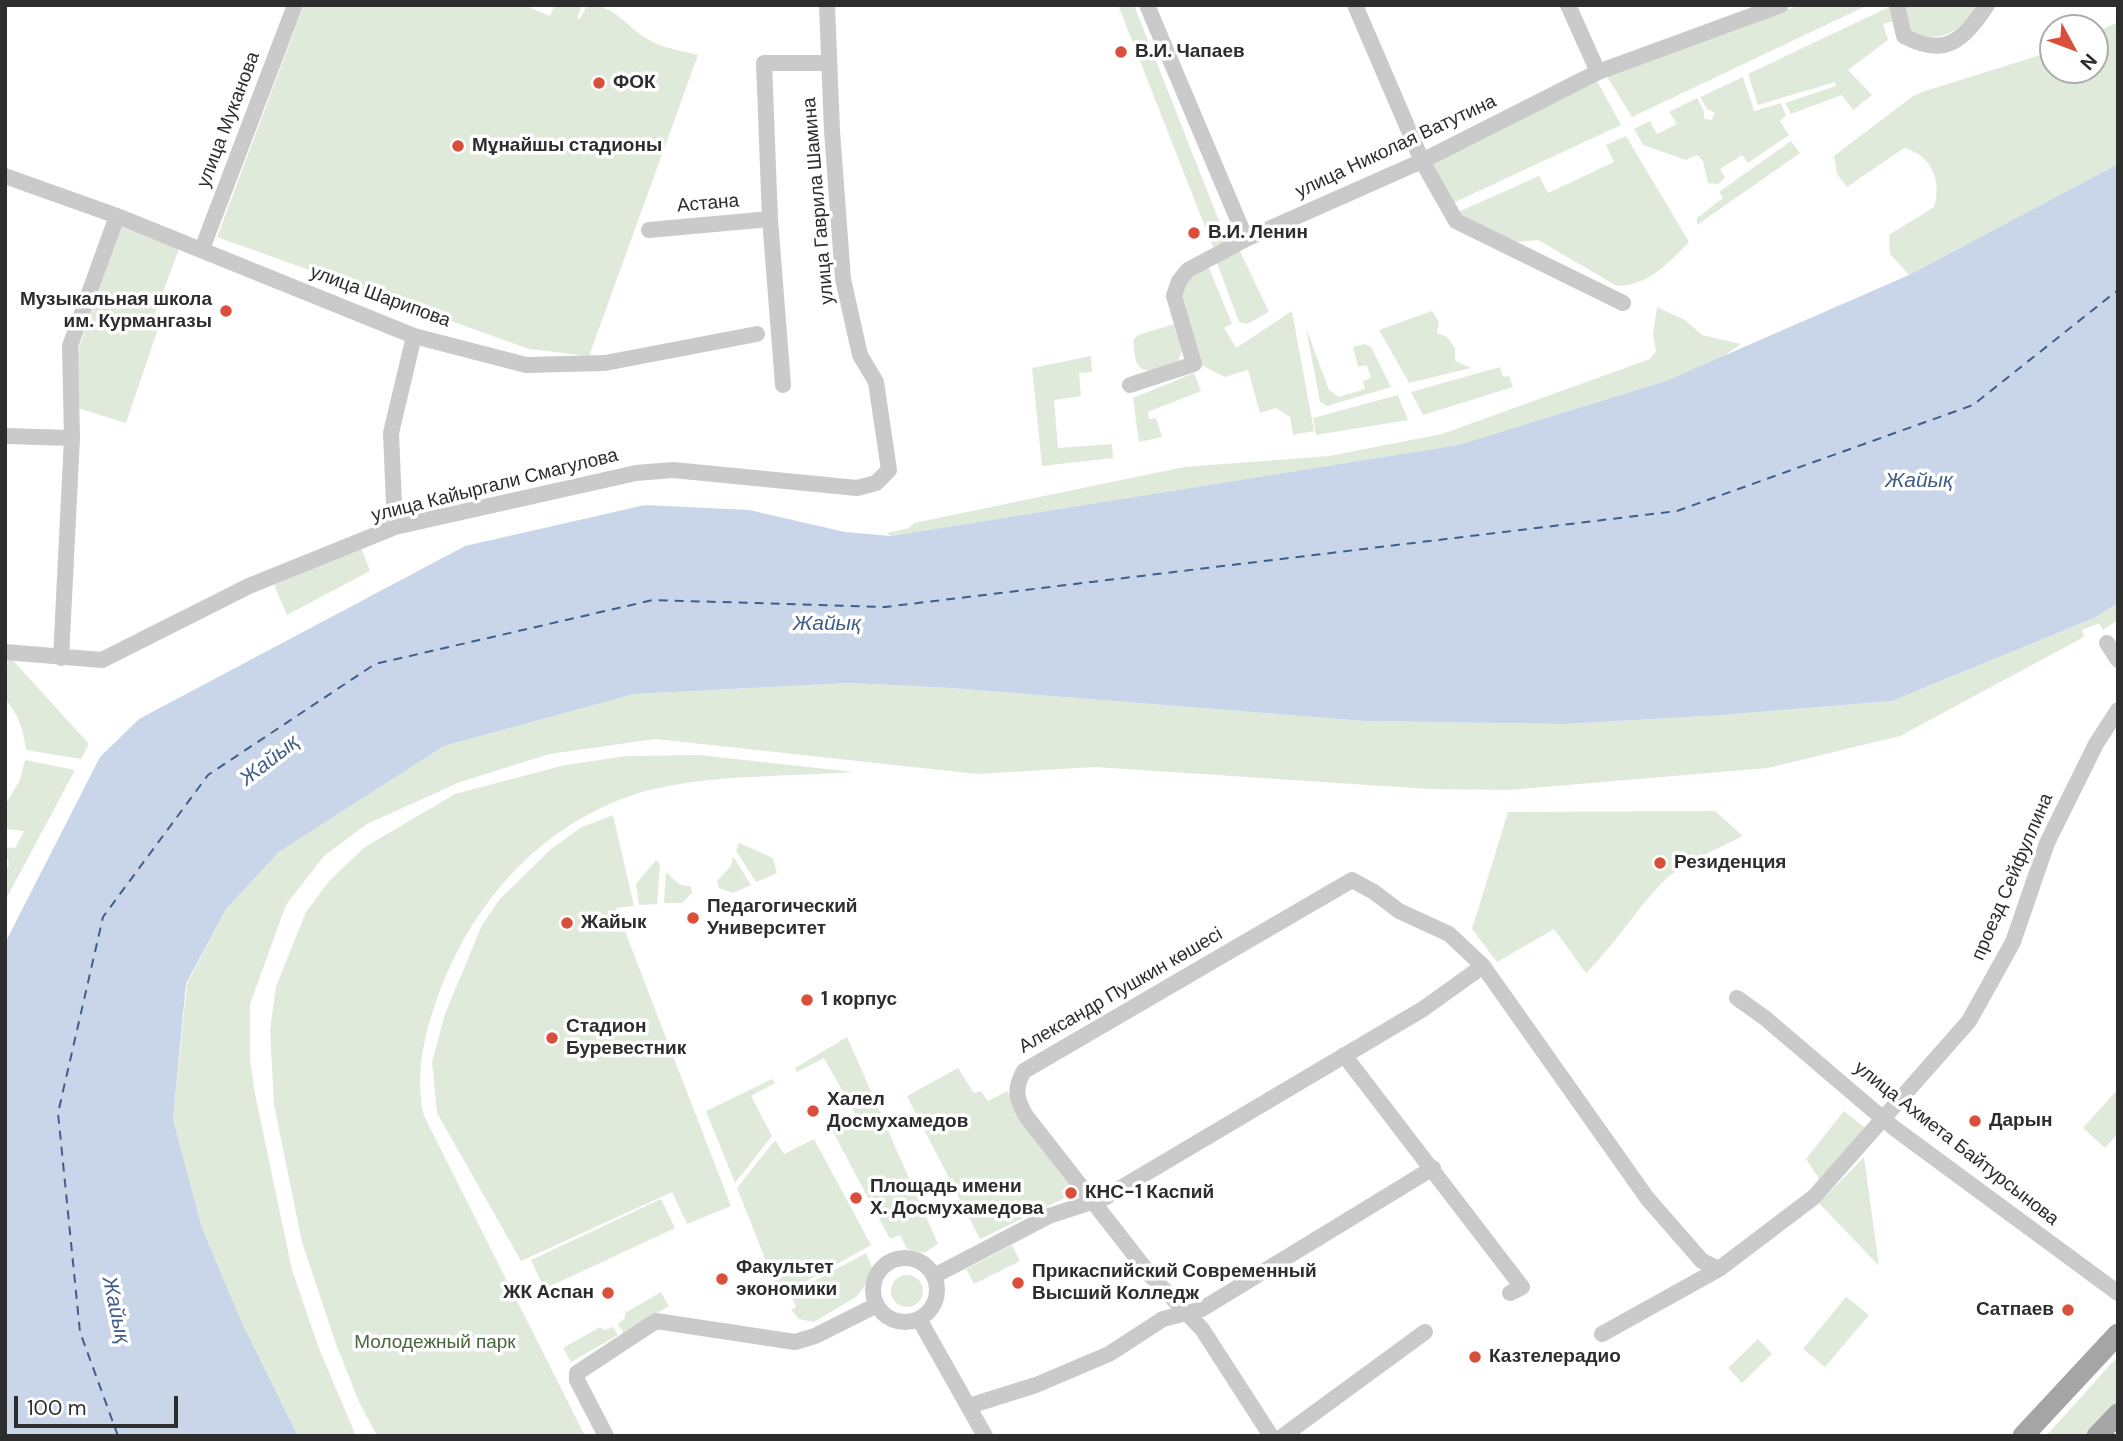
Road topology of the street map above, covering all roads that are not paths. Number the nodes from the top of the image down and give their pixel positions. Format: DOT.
graph roads {
  1 [pos="295,5"];
  2 [pos="827,5"];
  3 [pos="1147,5"];
  4 [pos="1355,5"];
  5 [pos="1568,5"];
  6 [pos="1781,5"];
  7 [pos="1896,5"];
  8 [pos="1987,5"];
  9 [pos="1735,12"];
  10 [pos="828,62"];
  11 [pos="1598,72"];
  12 [pos="1422,160"];
  13 [pos="5,176"];
  14 [pos="117,216"];
  15 [pos="770,219"];
  16 [pos="649,230"];
  17 [pos="1246,239"];
  18 [pos="202,249"];
  19 [pos="1623,303"];
  20 [pos="757,334"];
  21 [pos="414,336"];
  22 [pos="783,385"];
  23 [pos="1130,385"];
  24 [pos="5,436"];
  25 [pos="72,438"];
  26 [pos="889,470"];
  27 [pos="396,527"];
  28 [pos="2107,643"];
  29 [pos="5,652"];
  30 [pos="61,658"];
  31 [pos="2118,660"];
  32 [pos="2118,710"];
  33 [pos="1483,966"];
  34 [pos="1737,998"];
  35 [pos="1344,1055"];
  36 [pos="1885,1120"];
  37 [pos="1433,1168"];
  38 [pos="1095,1200"];
  39 [pos="1719,1269"];
  40 [pos="934,1276"];
  41 [pos="1510,1293"];
  42 [pos="2118,1293"];
  43 [pos="877,1305"];
  44 [pos="1188,1313"];
  45 [pos="919,1319"];
  46 [pos="1424,1332"];
  47 [pos="1602,1334"];
  48 [pos="2118,1334"];
  49 [pos="969,1406"];
  50 [pos="2118,1414"];
  51 [pos="606,1436"];
  52 [pos="985,1436"];
  53 [pos="1271,1436"];
  54 [pos="1283,1436"];
  55 [pos="2023,1436"];
  56 [pos="2098,1436"];
  1 -- 18 [label="street, улица Муканова"];
  2 -- 10 [label="street, улица Гаврила Шамина"];
  3 -- 17 [label="street"];
  4 -- 12 [label="street"];
  5 -- 11 [label="street"];
  6 -- 9 [label="street, улица Николая Ватутина"];
  7 -- 8 [label="street"];
  9 -- 11 [label="street, улица Николая Ватутина"];
  10 -- 15 [label="street"];
  10 -- 26 [label="street, улица Гаврила Шамина"];
  11 -- 12 [label="street, улица Николая Ватутина"];
  12 -- 17 [label="street, улица Николая Ватутина"];
  12 -- 19 [label="street"];
  13 -- 14 [label="street, улица Шарипова"];
  14 -- 18 [label="street, улица Шарипова"];
  14 -- 25 [label="street"];
  15 -- 16 [label="street, Астана"];
  15 -- 22 [label="street"];
  17 -- 23 [label="street, улица Николая Ватутина"];
  18 -- 21 [label="street, улица Шарипова"];
  20 -- 21 [label="street, улица Шарипова"];
  21 -- 27 [label="street"];
  24 -- 25 [label="street"];
  25 -- 30 [label="street"];
  26 -- 27 [label="street, улица Кайыргали Смагулова"];
  27 -- 30 [label="street, улица Кайыргали Смагулова"];
  28 -- 31 [label="street"];
  29 -- 30 [label="street, улица Кайыргали Смагулова"];
  32 -- 36 [label="street, проезд Сейфуллина"];
  33 -- 35 [label="street"];
  33 -- 38 [label="street, Александр Пушкин көшесі"];
  33 -- 39 [label="street"];
  34 -- 36 [label="street, улица Ахмета Байтурсынова"];
  35 -- 37 [label="street"];
  35 -- 38 [label="street"];
  36 -- 39 [label="street, проезд Сейфуллина"];
  36 -- 42 [label="street, улица Ахмета Байтурсынова"];
  37 -- 41 [label="street"];
  37 -- 44 [label="street"];
  38 -- 40 [label="street"];
  38 -- 44 [label="street"];
  39 -- 47 [label="street, проезд Сейфуллина"];
  40 -- 43 [label="street"];
  40 -- 45 [label="street"];
  43 -- 45 [label="street"];
  43 -- 51 [label="street"];
  44 -- 49 [label="street"];
  44 -- 53 [label="street"];
  45 -- 49 [label="street"];
  46 -- 54 [label="street"];
  48 -- 55 [label="main road"];
  49 -- 52 [label="street"];
  50 -- 56 [label="main road"];
}
